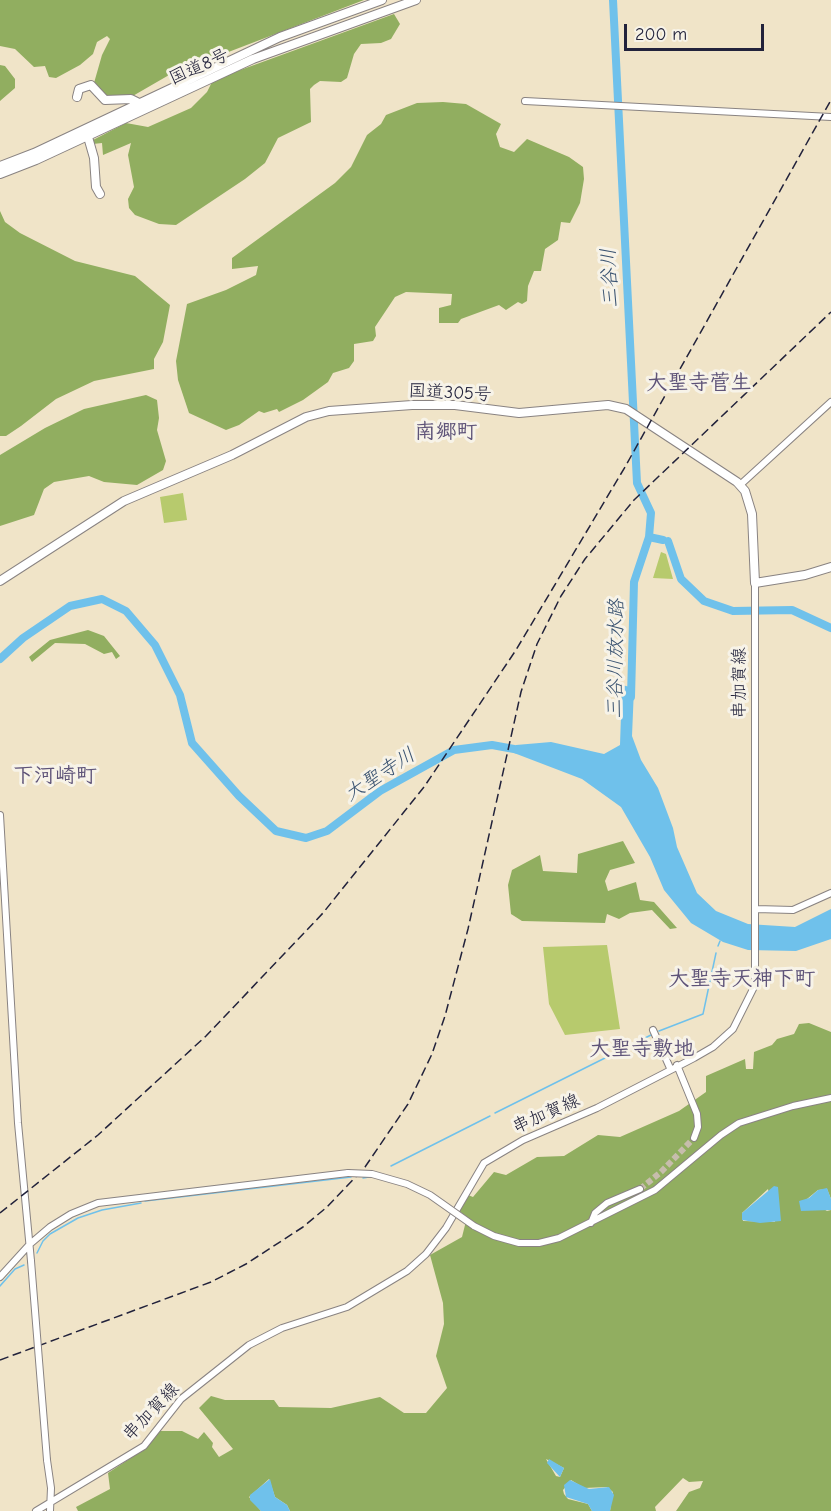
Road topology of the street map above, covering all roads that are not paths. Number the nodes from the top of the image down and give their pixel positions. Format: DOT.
graph roads {
  1 [pos="382,0"];
  2 [pos="416,0"];
  3 [pos="368,3"];
  4 [pos="76,97"];
  5 [pos="525,101"];
  6 [pos="139,103"];
  7 [pos="831,117"];
  8 [pos="88,137"];
  9 [pos="35,157"];
  10 [pos="6,166"];
  11 [pos="0,174"];
  12 [pos="100,194"];
  13 [pos="831,402"];
  14 [pos="740,485"];
  15 [pos="831,567"];
  16 [pos="0,581"];
  17 [pos="755,583"];
  18 [pos="0,815"];
  19 [pos="831,893"];
  20 [pos="756,911"];
  21 [pos="653,1030"];
  22 [pos="674,1067"];
  23 [pos="831,1098"];
  24 [pos="694,1138"];
  25 [pos="640,1189"];
  26 [pos="591,1223"];
  27 [pos="30,1244"];
  28 [pos="0,1277"];
  29 [pos="51,1502"];
  30 [pos="36,1511"];
  31 [pos="50,1511"];
  1 -- 3 [label="highway, 国道8号"];
  2 -- 8 [label="highway, 国道8号"];
  3 -- 6 [label="highway, 国道8号"];
  4 -- 6 [label="highway"];
  5 -- 7 [label="street"];
  6 -- 9 [label="highway, 国道8号"];
  8 -- 9 [label="highway, 国道8号"];
  8 -- 12 [label="highway"];
  9 -- 10 [label="highway, 国道8号"];
  10 -- 11 [label="highway, 国道8号"];
  13 -- 14 [label="street"];
  14 -- 16 [label="highway, 国道305号"];
  14 -- 17 [label="highway"];
  15 -- 17 [label="highway"];
  17 -- 20 [label="street, 串加賀線"];
  18 -- 27 [label="street"];
  19 -- 20 [label="street"];
  20 -- 22 [label="street, 串加賀線"];
  21 -- 22 [label="street"];
  22 -- 24 [label="street"];
  22 -- 29 [label="street, 串加賀線"];
  23 -- 26 [label="street"];
  25 -- 26 [label="street"];
  26 -- 27 [label="street, bridge"];
  27 -- 28 [label="street"];
  27 -- 29 [label="street, bridge"];
  29 -- 30 [label="street, 串加賀線"];
  29 -- 31 [label="street"];
}
